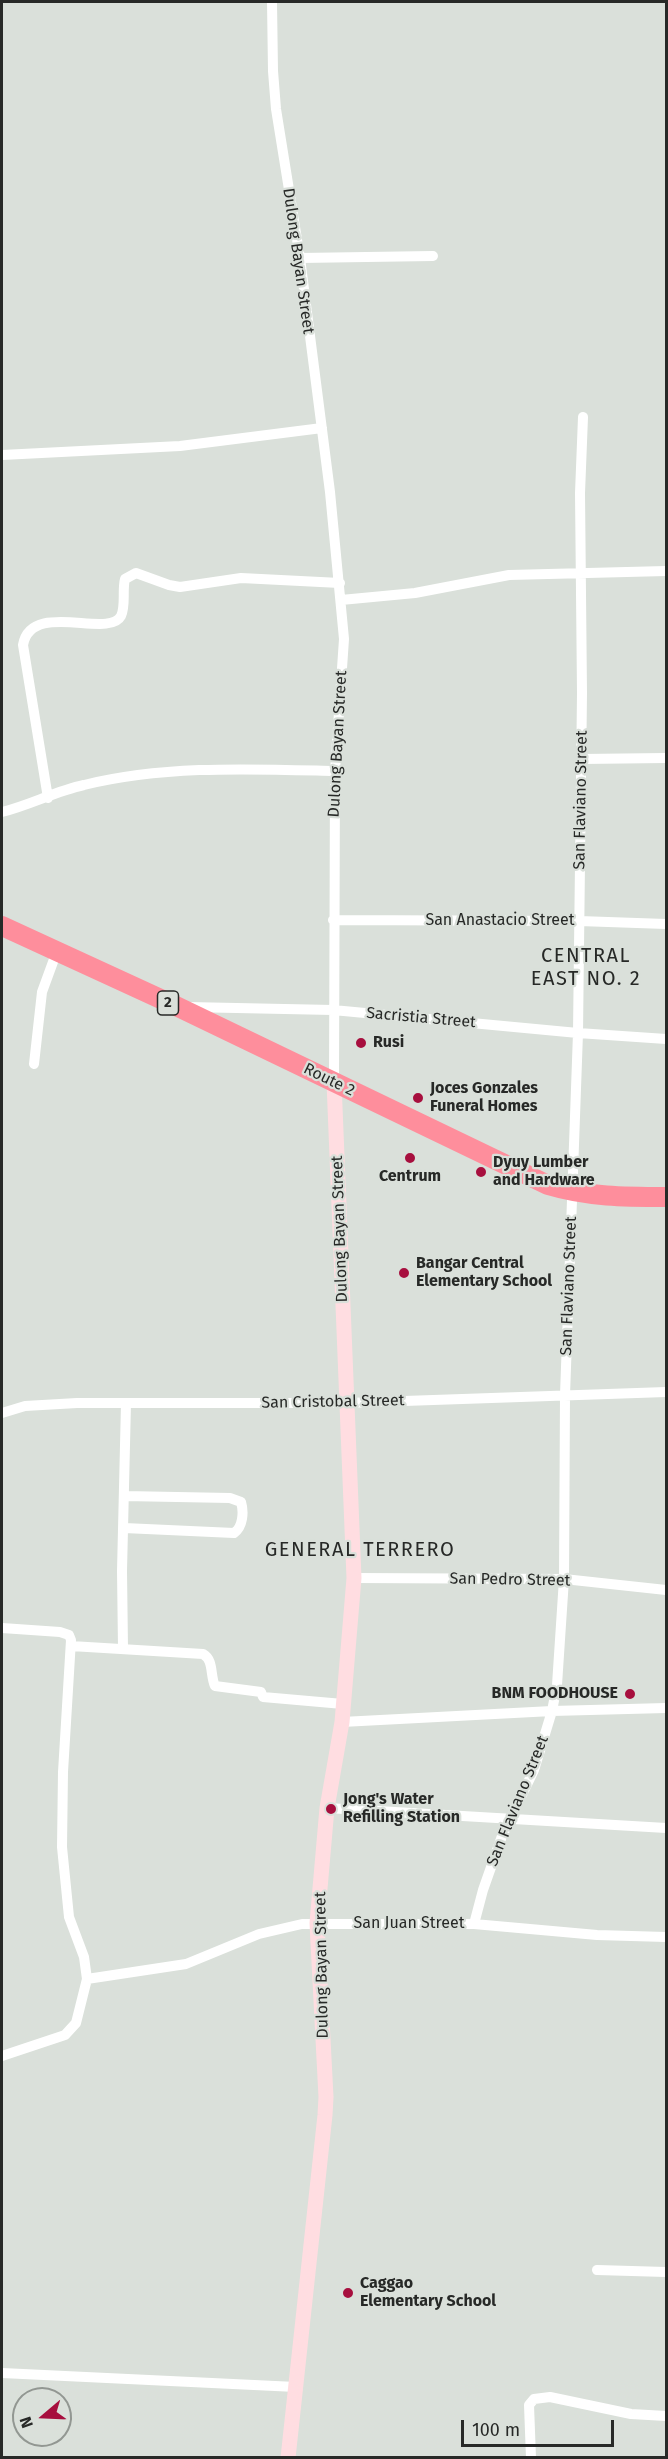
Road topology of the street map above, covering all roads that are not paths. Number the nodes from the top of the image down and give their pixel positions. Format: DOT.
graph roads {
  1 [pos="272,2"];
  2 [pos="433,256"];
  3 [pos="300,258"];
  4 [pos="584,417"];
  5 [pos="322,428"];
  6 [pos="2,455"];
  7 [pos="666,571"];
  8 [pos="581,573"];
  9 [pos="340,583"];
  10 [pos="341,600"];
  11 [pos="666,758"];
  12 [pos="581,759"];
  13 [pos="335,771"];
  14 [pos="48,798"];
  15 [pos="2,812"];
  16 [pos="333,920"];
  17 [pos="579,921"];
  18 [pos="666,924"];
  19 [pos="2,926"];
  20 [pos="57,951"];
  21 [pos="176,1006"];
  22 [pos="333,1010"];
  23 [pos="578,1033"];
  24 [pos="666,1038"];
  25 [pos="34,1064"];
  26 [pos="334,1082"];
  27 [pos="572,1192"];
  28 [pos="666,1197"];
  29 [pos="666,1392"];
  30 [pos="565,1395"];
  31 [pos="126,1403"];
  32 [pos="346,1403"];
  33 [pos="2,1413"];
  34 [pos="124,1496"];
  35 [pos="123,1528"];
  36 [pos="354,1578"];
  37 [pos="564,1580"];
  38 [pos="666,1590"];
  39 [pos="2,1628"];
  40 [pos="71,1646"];
  41 [pos="123,1648"];
  42 [pos="343,1704"];
  43 [pos="666,1708"];
  44 [pos="552,1712"];
  45 [pos="342,1722"];
  46 [pos="327,1808"];
  47 [pos="509,1820"];
  48 [pos="666,1828"];
  49 [pos="317,1923"];
  50 [pos="474,1924"];
  51 [pos="666,1937"];
  52 [pos="87,1979"];
  53 [pos="2,2056"];
  54 [pos="597,2270"];
  55 [pos="666,2272"];
  56 [pos="2,2373"];
  57 [pos="296,2387"];
  58 [pos="666,2416"];
  59 [pos="288,2457"];
  60 [pos="531,2457"];
  1 -- 3 [label="street, Dulong Bayan Street"];
  2 -- 3 [label="street"];
  3 -- 5 [label="street, Dulong Bayan Street"];
  4 -- 8 [label="street, San Flaviano Street"];
  5 -- 6 [label="street"];
  5 -- 9 [label="street, Dulong Bayan Street"];
  7 -- 8 [label="street"];
  8 -- 10 [label="street"];
  8 -- 12 [label="street, San Flaviano Street"];
  9 -- 10 [label="street, Dulong Bayan Street"];
  9 -- 14 [label="street"];
  10 -- 13 [label="street, Dulong Bayan Street"];
  11 -- 12 [label="street"];
  12 -- 17 [label="street, San Flaviano Street"];
  13 -- 14 [label="street"];
  13 -- 16 [label="street, Dulong Bayan Street"];
  14 -- 15 [label="street"];
  16 -- 17 [label="street, San Anastacio Street"];
  16 -- 22 [label="street, Dulong Bayan Street"];
  17 -- 18 [label="street, San Anastacio Street"];
  17 -- 23 [label="street, San Flaviano Street"];
  19 -- 20 [label="highway, Route 2 / 2"];
  20 -- 21 [label="highway, Route 2 / 2"];
  20 -- 25 [label="street"];
  21 -- 22 [label="street, Sacristia Street"];
  21 -- 26 [label="highway, Route 2 / 2"];
  22 -- 23 [label="street, Sacristia Street"];
  22 -- 26 [label="street, Dulong Bayan Street"];
  23 -- 24 [label="street, Sacristia Street"];
  23 -- 27 [label="street, San Flaviano Street"];
  26 -- 27 [label="highway, Route 2 / 2"];
  26 -- 32 [label="street, Dulong Bayan Street"];
  27 -- 28 [label="highway, Route 2 / 2"];
  27 -- 30 [label="street, San Flaviano Street"];
  29 -- 30 [label="street, San Cristobal Street"];
  30 -- 32 [label="street, San Cristobal Street"];
  30 -- 37 [label="street, San Flaviano Street"];
  31 -- 32 [label="street, San Cristobal Street"];
  31 -- 33 [label="street, San Cristobal Street"];
  31 -- 34 [label="street"];
  32 -- 36 [label="street, Dulong Bayan Street"];
  34 -- 35 [label="street"];
  34 -- 35 [label="street"];
  35 -- 41 [label="street"];
  36 -- 37 [label="street, San Pedro Street"];
  36 -- 42 [label="street, Dulong Bayan Street"];
  37 -- 38 [label="street, San Pedro Street"];
  37 -- 44 [label="street, San Flaviano Street"];
  39 -- 40 [label="street"];
  40 -- 41 [label="street"];
  40 -- 52 [label="street"];
  41 -- 42 [label="street"];
  42 -- 45 [label="street, Dulong Bayan Street"];
  43 -- 44 [label="street"];
  44 -- 45 [label="street"];
  44 -- 47 [label="street, San Flaviano Street"];
  45 -- 46 [label="street, Dulong Bayan Street"];
  46 -- 47 [label="street"];
  46 -- 49 [label="street, Dulong Bayan Street"];
  47 -- 48 [label="street"];
  47 -- 50 [label="street, San Flaviano Street"];
  49 -- 50 [label="street, San Juan Street"];
  49 -- 52 [label="street, San Juan Street"];
  49 -- 57 [label="street, Dulong Bayan Street"];
  50 -- 51 [label="street, San Juan Street"];
  52 -- 53 [label="street"];
  54 -- 55 [label="street"];
  56 -- 57 [label="street"];
  57 -- 59 [label="street, Dulong Bayan Street"];
  58 -- 60 [label="street"];
}
